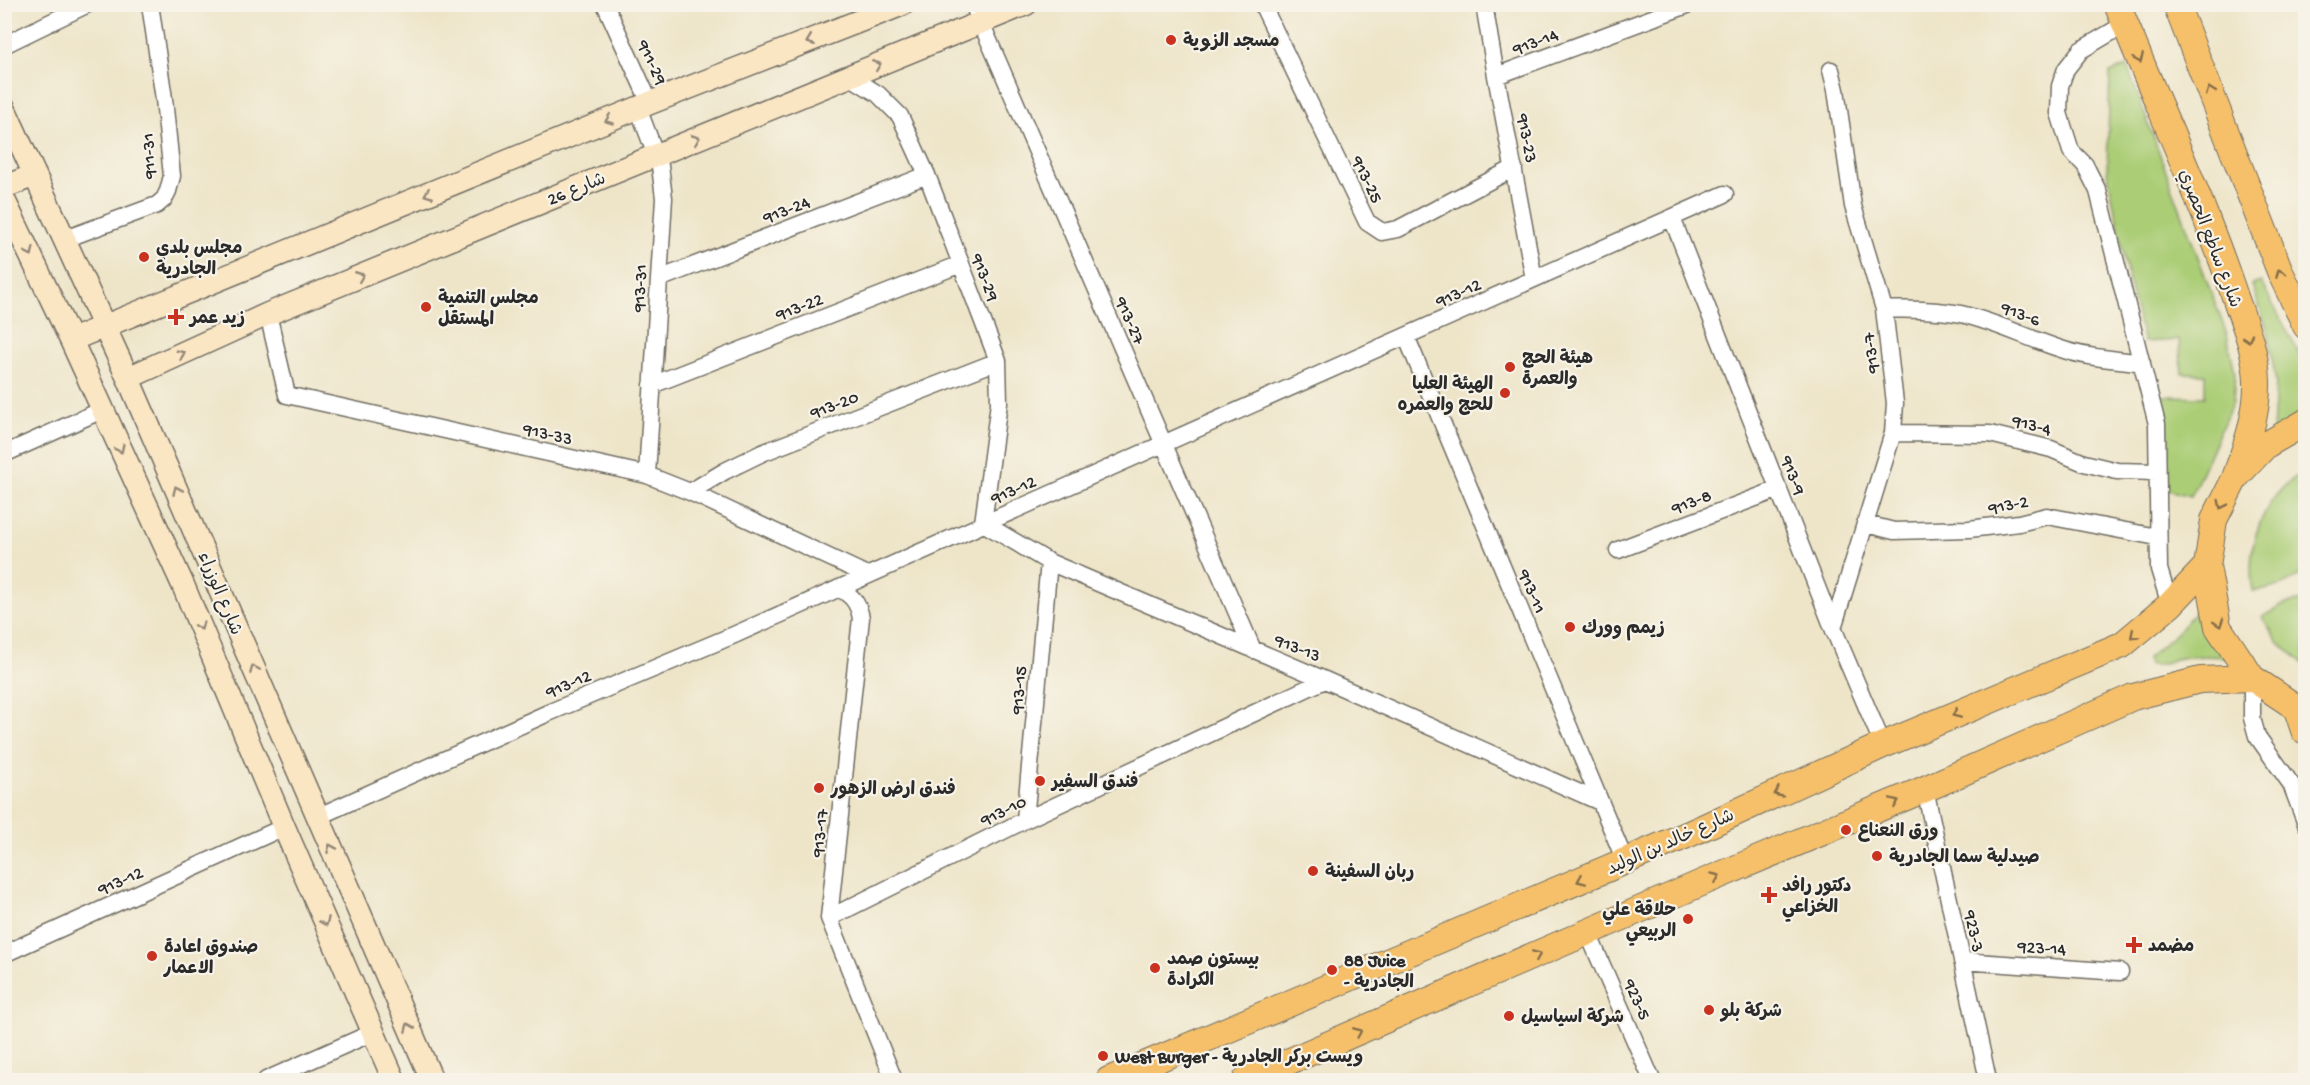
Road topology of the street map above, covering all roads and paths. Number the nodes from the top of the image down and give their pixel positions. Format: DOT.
graph roads {
  1 [pos="88,4"];
  2 [pos="150,4"];
  3 [pos="605,4"];
  4 [pos="903,4"];
  5 [pos="1026,4"];
  6 [pos="1262,4"];
  7 [pos="1484,4"];
  8 [pos="1690,4"];
  9 [pos="2176,4"];
  10 [pos="976,14"];
  11 [pos="2121,14"];
  12 [pos="4,45"];
  13 [pos="1831,70"];
  14 [pos="849,76"];
  15 [pos="1496,76"];
  16 [pos="644,106"];
  17 [pos="4,108"];
  18 [pos="656,155"];
  19 [pos="1514,168"];
  20 [pos="35,175"];
  21 [pos="927,175"];
  22 [pos="4,187"];
  23 [pos="1725,194"];
  24 [pos="4,200"];
  25 [pos="1672,218"];
  26 [pos="65,239"];
  27 [pos="961,264"];
  28 [pos="659,279"];
  29 [pos="1534,279"];
  30 [pos="1884,309"];
  31 [pos="268,314"];
  32 [pos="2306,326"];
  33 [pos="106,328"];
  34 [pos="1406,336"];
  35 [pos="71,340"];
  36 [pos="998,361"];
  37 [pos="2142,363"];
  38 [pos="128,378"];
  39 [pos="652,385"];
  40 [pos="102,410"];
  41 [pos="2306,422"];
  42 [pos="1893,433"];
  43 [pos="1163,444"];
  44 [pos="5,458"];
  45 [pos="2157,472"];
  46 [pos="647,475"];
  47 [pos="2235,478"];
  48 [pos="1779,489"];
  49 [pos="690,492"];
  50 [pos="983,523"];
  51 [pos="1866,524"];
  52 [pos="2157,537"];
  53 [pos="1618,550"];
  54 [pos="1049,562"];
  55 [pos="2207,566"];
  56 [pos="867,574"];
  57 [pos="215,576"];
  58 [pos="183,585"];
  59 [pos="838,588"];
  60 [pos="2170,605"];
  61 [pos="1833,628"];
  62 [pos="1253,650"];
  63 [pos="2252,678"];
  64 [pos="1325,680"];
  65 [pos="2304,719"];
  66 [pos="1882,745"];
  67 [pos="1925,789"];
  68 [pos="1600,802"];
  69 [pos="317,817"];
  70 [pos="1025,820"];
  71 [pos="2306,824"];
  72 [pos="284,827"];
  73 [pos="1625,861"];
  74 [pos="829,918"];
  75 [pos="1588,933"];
  76 [pos="4,954"];
  77 [pos="1962,961"];
  78 [pos="2120,972"];
  79 [pos="387,976"];
  80 [pos="354,988"];
  81 [pos="374,1032"];
  82 [pos="266,1080"];
  83 [pos="394,1080"];
  84 [pos="432,1080"];
  85 [pos="894,1080"];
  86 [pos="1109,1080"];
  87 [pos="1246,1080"];
  88 [pos="1652,1080"];
  89 [pos="1988,1080"];
  1 -- 12 [label="street"];
  2 -- 26 [label="street, 911-31"];
  3 -- 16 [label="street, 911-29"];
  4 -- 16 [label="street, one-way"];
  5 -- 10 [label="street, شارع 26"];
  6 -- 19 [label="street, 913-25"];
  7 -- 15 [label="street, 913-23"];
  8 -- 15 [label="street, 913-14"];
  32 -- 9 [label="main road, one-way"];
  14 -- 10 [label="street, شارع 26, one-way"];
  10 -- 43 [label="street, 913-27"];
  11 -- 37 [label="street"];
  11 -- 47 [label="main road, شارع ساطع الحصري, one-way"];
  13 -- 30 [label="street, 913-7"];
  18 -- 14 [label="street, شارع 26, one-way"];
  14 -- 21 [label="street, 913-29"];
  15 -- 19 [label="street, 913-23"];
  16 -- 18 [label="street, 913-31"];
  16 -- 33 [label="street, one-way"];
  17 -- 20 [label="street, شارع الوزراء"];
  18 -- 28 [label="street, 913-31"];
  31 -- 18 [label="street, شارع 26, one-way"];
  19 -- 29 [label="street, 913-23"];
  20 -- 22 [label="street"];
  20 -- 26 [label="street, شارع الوزراء"];
  21 -- 27 [label="street, 913-29"];
  21 -- 28 [label="street, 913-24"];
  23 -- 25 [label="street, 913-12"];
  24 -- 35 [label="street, شارع الوزراء, one-way"];
  25 -- 29 [label="street, 913-12"];
  25 -- 48 [label="street, 913-9"];
  26 -- 33 [label="street, شارع الوزراء"];
  27 -- 36 [label="street, 913-29"];
  27 -- 39 [label="street, 913-22"];
  28 -- 39 [label="street, 913-31"];
  29 -- 34 [label="street, 913-12"];
  30 -- 37 [label="street, 913-6"];
  30 -- 42 [label="street, 913-7"];
  38 -- 31 [label="street, شارع 26, one-way"];
  31 -- 46 [label="street, 913-33"];
  33 -- 35 [label="street"];
  33 -- 38 [label="street, شارع الوزراء"];
  34 -- 43 [label="street, 913-12"];
  34 -- 68 [label="street, 913-11"];
  35 -- 40 [label="street, شارع الوزراء"];
  36 -- 49 [label="street, 913-20"];
  36 -- 50 [label="street, 913-29"];
  37 -- 45 [label="street"];
  57 -- 38 [label="street, شارع الوزراء, one-way"];
  39 -- 46 [label="street, 913-31"];
  40 -- 44 [label="street"];
  40 -- 58 [label="street, شارع الوزراء, one-way"];
  41 -- 47 [label="main road"];
  42 -- 45 [label="street, 913-4"];
  42 -- 51 [label="street, 913-7"];
  43 -- 50 [label="street, 913-12"];
  43 -- 62 [label="street, 913-27"];
  45 -- 52 [label="street"];
  46 -- 49 [label="street, 913-33"];
  47 -- 55 [label="main road, one-way"];
  48 -- 53 [label="street, 913-8"];
  48 -- 61 [label="street, 913-9"];
  49 -- 56 [label="street, 913-33"];
  50 -- 54 [label="street, 913-13"];
  50 -- 56 [label="street, 913-12"];
  51 -- 52 [label="street, 913-2"];
  51 -- 61 [label="street, 913-7"];
  52 -- 60 [label="street"];
  54 -- 62 [label="street, 913-13"];
  54 -- 70 [label="street, 913-15"];
  55 -- 60 [label="main road, شارع خالد بن الوليد"];
  55 -- 63 [label="main road, one-way"];
  56 -- 59 [label="street, 913-12"];
  57 -- 58 [label="street"];
  69 -- 57 [label="street, شارع الوزراء, one-way"];
  58 -- 72 [label="street, شارع الوزراء, one-way"];
  59 -- 69 [label="street, 913-12"];
  59 -- 74 [label="street, 913-17"];
  60 -- 66 [label="main road, شارع خالد بن الوليد, one-way"];
  61 -- 66 [label="street, 913-9"];
  62 -- 64 [label="street, 913-13"];
  63 -- 65 [label="main road"];
  63 -- 67 [label="main road"];
  63 -- 71 [label="street"];
  64 -- 68 [label="street, 913-13"];
  64 -- 70 [label="street, 913-10"];
  66 -- 73 [label="main road, شارع خالد بن الوليد, one-way"];
  75 -- 67 [label="main road, one-way"];
  67 -- 77 [label="street, 923-3"];
  68 -- 73 [label="street, 913-11"];
  79 -- 69 [label="street, شارع الوزراء, one-way"];
  70 -- 74 [label="street, 913-10"];
  72 -- 76 [label="street, 913-12"];
  72 -- 80 [label="street, شارع الوزراء, one-way"];
  73 -- 86 [label="main road, شارع خالد بن الوليد, one-way"];
  74 -- 85 [label="street, 913-17"];
  87 -- 75 [label="main road, one-way"];
  75 -- 88 [label="street, 923-5"];
  77 -- 78 [label="street, 923-14"];
  77 -- 89 [label="street, 923-3"];
  79 -- 80 [label="street"];
  84 -- 79 [label="street, شارع الوزراء, one-way"];
  80 -- 81 [label="street, شارع الوزراء"];
  81 -- 82 [label="street"];
  81 -- 83 [label="street, شارع الوزراء"];
}
